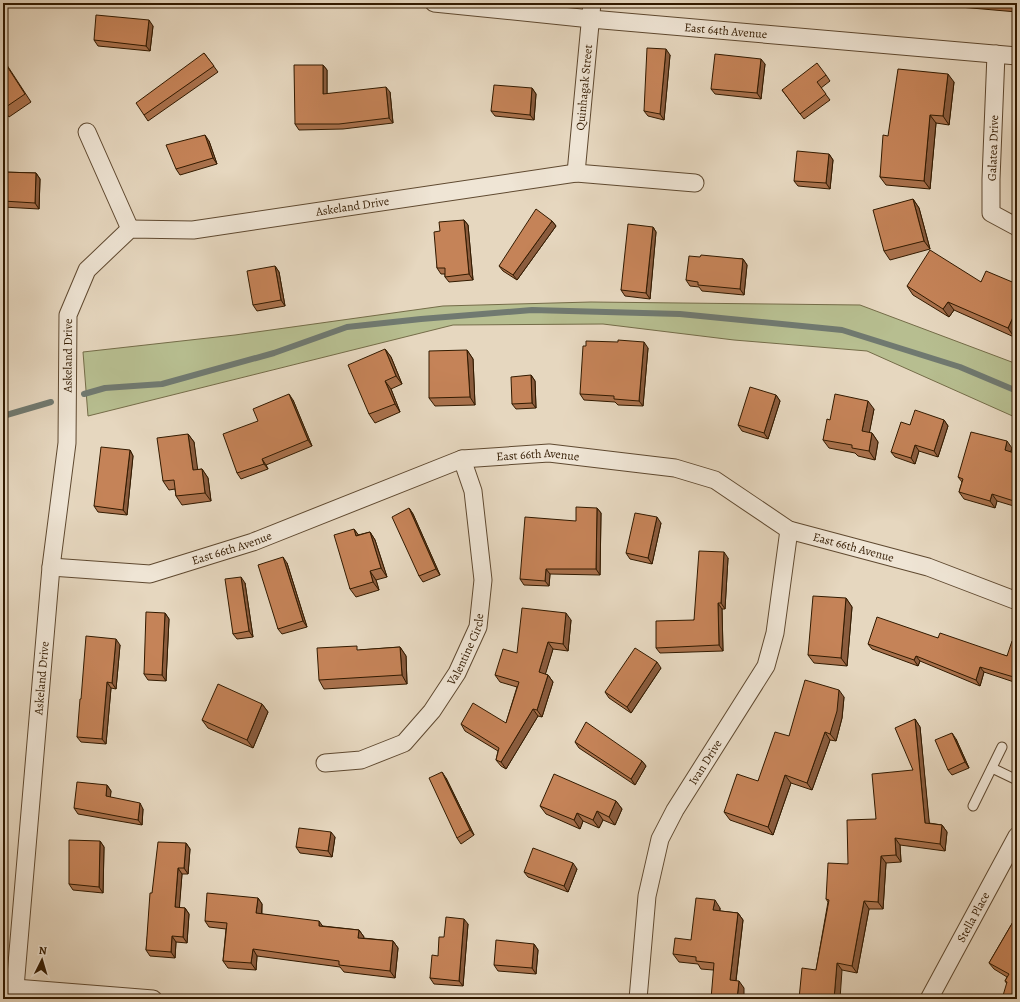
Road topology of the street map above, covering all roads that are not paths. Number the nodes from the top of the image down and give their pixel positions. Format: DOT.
graph roads {
  1 [pos="434,3"];
  2 [pos="592,11"];
  3 [pos="996,54"];
  4 [pos="1017,56"];
  5 [pos="87,132"];
  6 [pos="576,173"];
  7 [pos="695,183"];
  8 [pos="1017,227"];
  9 [pos="130,229"];
  10 [pos="462,459"];
  11 [pos="788,530"];
  12 [pos="52,567"];
  13 [pos="1017,601"];
  14 [pos="1002,747"];
  15 [pos="325,763"];
  16 [pos="992,768"];
  17 [pos="1017,780"];
  18 [pos="973,806"];
  19 [pos="1017,836"];
  20 [pos="14,994"];
  21 [pos="153,999"];
  22 [pos="638,999"];
  23 [pos="930,999"];
  1 -- 2 [label="street, East 64th Avenue"];
  2 -- 3 [label="street, East 64th Avenue"];
  2 -- 6 [label="street, Quinhagak Street"];
  3 -- 4 [label="street, East 64th Avenue"];
  3 -- 8 [label="street, Galatea Drive"];
  5 -- 9 [label="street"];
  6 -- 7 [label="street, Askeland Drive"];
  6 -- 9 [label="street, Askeland Drive"];
  9 -- 12 [label="street, Askeland Drive"];
  10 -- 11 [label="street, East 66th Avenue"];
  10 -- 12 [label="street, East 66th Avenue"];
  10 -- 15 [label="street, Valentine Circle"];
  11 -- 13 [label="street, East 66th Avenue"];
  11 -- 22 [label="street, Ivan Drive"];
  12 -- 20 [label="street, Askeland Drive"];
  14 -- 16 [label="lane"];
  16 -- 17 [label="lane"];
  16 -- 18 [label="lane"];
  19 -- 23 [label="street, Stella Place"];
  20 -- 21 [label="street"];
}
